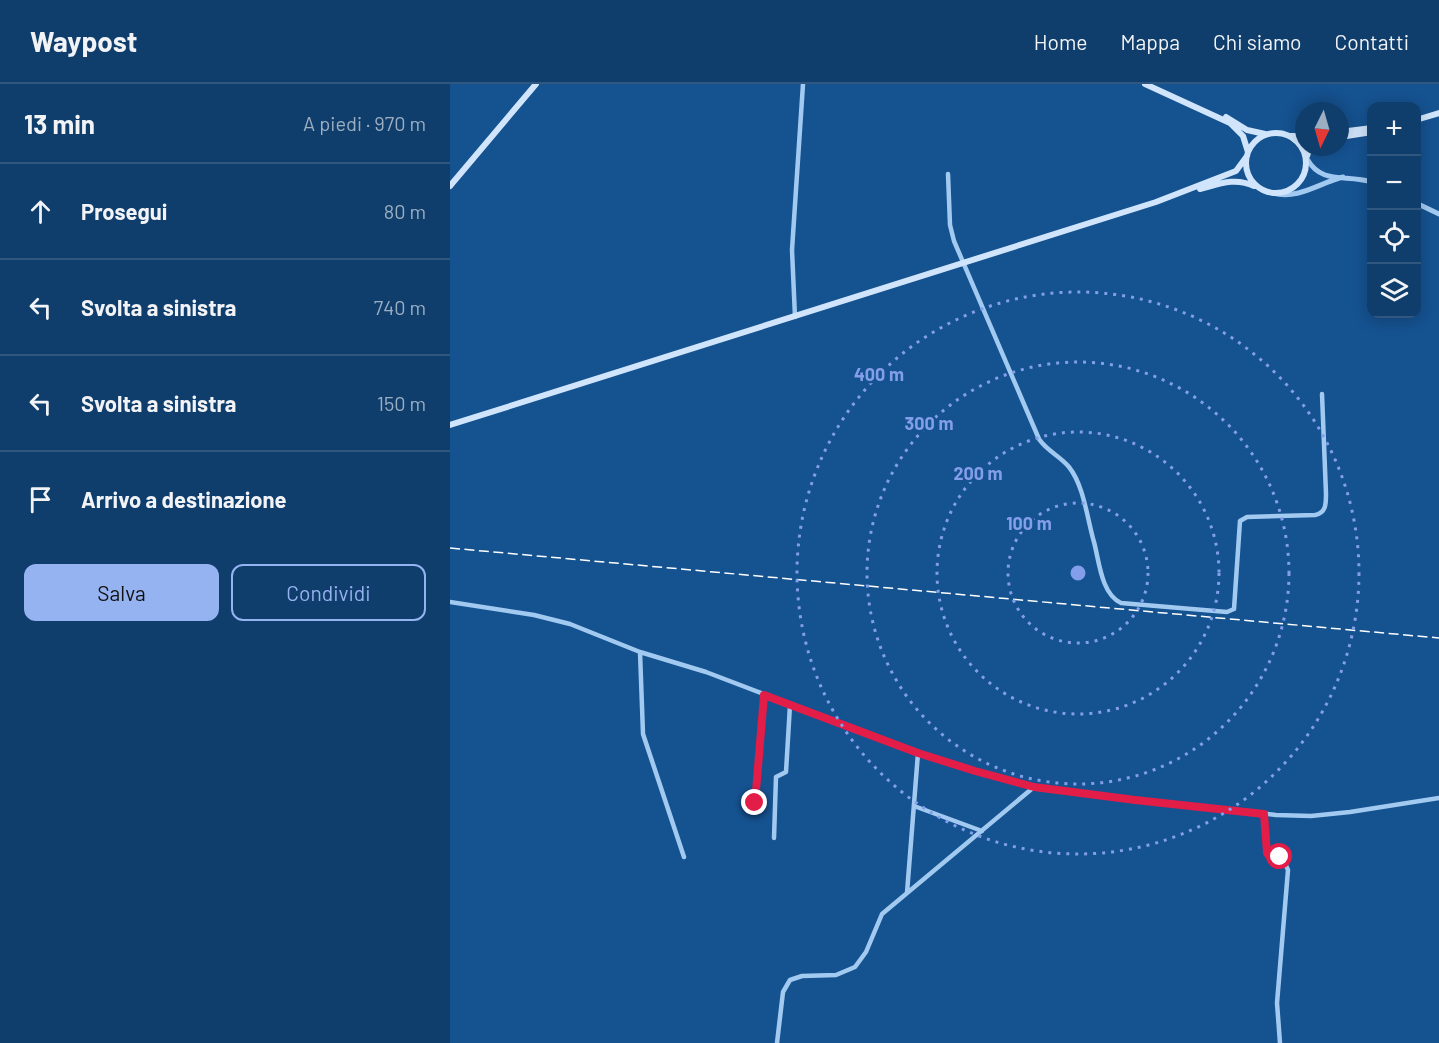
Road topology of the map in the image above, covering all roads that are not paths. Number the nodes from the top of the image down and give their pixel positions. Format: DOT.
graph roads {
  1 [pos="536,84"];
  2 [pos="804,84"];
  3 [pos="1145,84"];
  4 [pos="1193,105"];
  5 [pos="1439,113"];
  6 [pos="1421,118"];
  7 [pos="1367,130"];
  8 [pos="1349,131"];
  9 [pos="1367,131"];
  10 [pos="1269,134"];
  11 [pos="1349,134"];
  12 [pos="1287,136"];
  13 [pos="1295,136"];
  14 [pos="1247,154"];
  15 [pos="1307,158"];
  16 [pos="948,174"];
  17 [pos="1343,177"];
  18 [pos="1367,181"];
  19 [pos="450,186"];
  20 [pos="1258,188"];
  21 [pos="1182,193"];
  22 [pos="1274,194"];
  23 [pos="1421,205"];
  24 [pos="1439,214"];
  25 [pos="962,264"];
  26 [pos="795,316"];
  27 [pos="1322,393"];
  28 [pos="450,425"];
  29 [pos="450,602"];
  30 [pos="640,651"];
  31 [pos="764,695"];
  32 [pos="790,705"];
  33 [pos="918,753"];
  34 [pos="1034,787"];
  35 [pos="1439,798"];
  36 [pos="755,803"];
  37 [pos="914,806"];
  38 [pos="1264,814"];
  39 [pos="982,831"];
  40 [pos="774,838"];
  41 [pos="684,857"];
  42 [pos="907,893"];
  43 [pos="777,1043"];
  44 [pos="1280,1043"];
  1 -- 19 [label="main road"];
  2 -- 26 [label="street"];
  3 -- 4 [label="main road"];
  4 -- 10 [label="main road"];
  4 -- 14 [label="main road"];
  5 -- 6 [label="main road"];
  7 -- 8 [label="main road"];
  9 -- 11 [label="main road"];
  10 -- 12 [label="main road"];
  10 -- 14 [label="main road"];
  12 -- 13 [label="main road"];
  12 -- 15 [label="main road"];
  14 -- 20 [label="main road"];
  14 -- 21 [label="main road"];
  15 -- 17 [label="street"];
  15 -- 22 [label="main road"];
  16 -- 25 [label="street"];
  17 -- 18 [label="street"];
  17 -- 22 [label="street"];
  20 -- 21 [label="main road"];
  20 -- 22 [label="main road"];
  21 -- 25 [label="main road"];
  23 -- 24 [label="street"];
  25 -- 26 [label="main road"];
  25 -- 27 [label="street"];
  26 -- 28 [label="main road"];
  29 -- 30 [label="street"];
  30 -- 31 [label="street"];
  30 -- 41 [label="street"];
  31 -- 32 [label="street"];
  31 -- 36 [label="street"];
  32 -- 33 [label="street"];
  32 -- 40 [label="street"];
  33 -- 34 [label="street"];
  33 -- 37 [label="street"];
  34 -- 38 [label="street"];
  34 -- 39 [label="street"];
  35 -- 38 [label="street"];
  37 -- 39 [label="street"];
  37 -- 42 [label="street"];
  38 -- 44 [label="street"];
  39 -- 42 [label="street"];
  42 -- 43 [label="street"];
}
